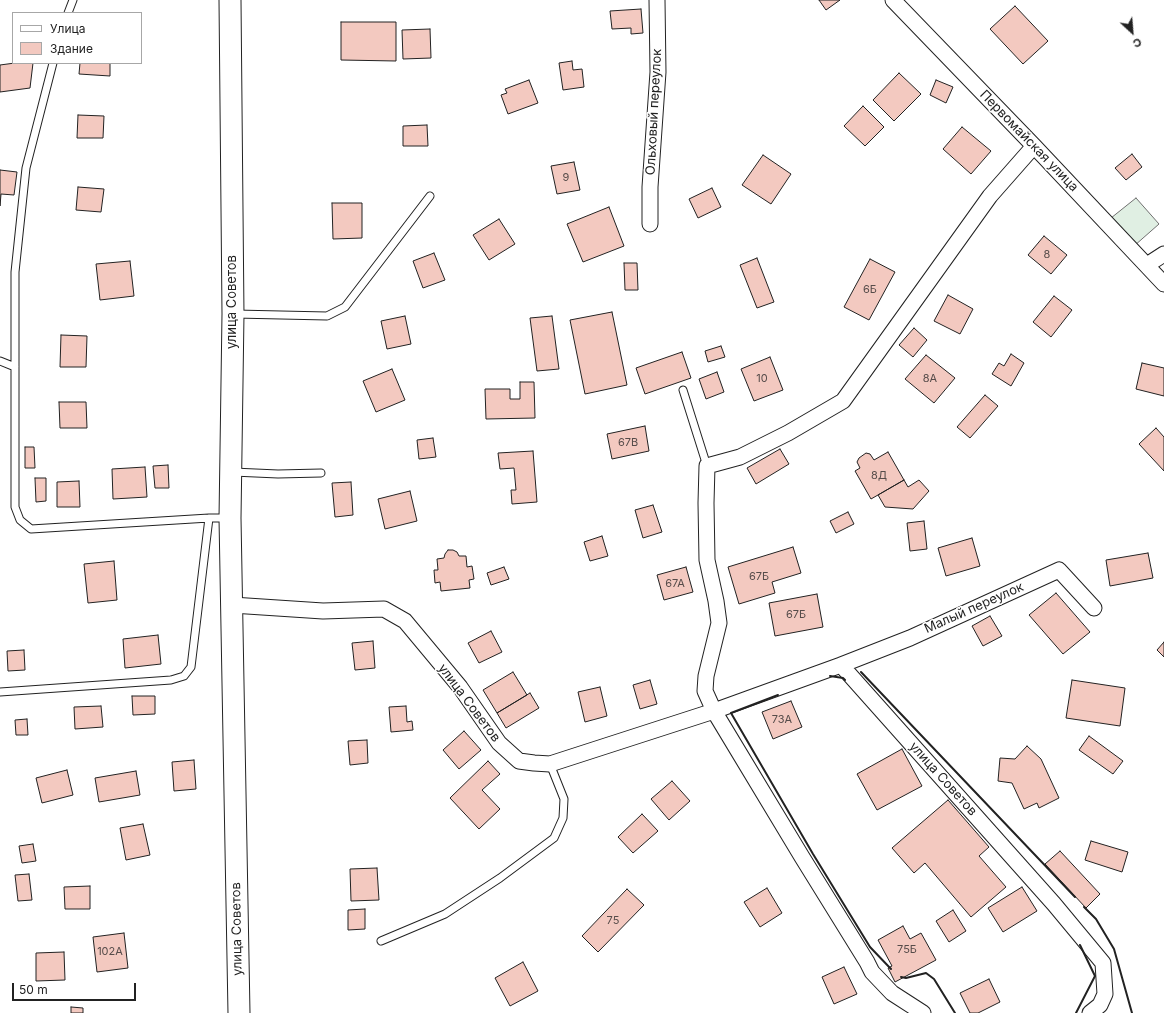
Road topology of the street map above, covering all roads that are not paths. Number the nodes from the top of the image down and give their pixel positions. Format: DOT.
graph roads {
  1 [pos="73,0"];
  2 [pos="230,0"];
  3 [pos="657,0"];
  4 [pos="893,0"];
  5 [pos="68,12"];
  6 [pos="53,64"];
  7 [pos="1034,146"];
  8 [pos="430,196"];
  9 [pos="650,224"];
  10 [pos="1164,254"];
  11 [pos="1147,265"];
  12 [pos="1164,284"];
  13 [pos="232,314"];
  14 [pos="0,361"];
  15 [pos="15,367"];
  16 [pos="683,390"];
  17 [pos="707,466"];
  18 [pos="230,472"];
  19 [pos="321,473"];
  20 [pos="209,518"];
  21 [pos="230,518"];
  22 [pos="232,605"];
  23 [pos="1094,608"];
  24 [pos="841,665"];
  25 [pos="0,692"];
  26 [pos="714,710"];
  27 [pos="550,764"];
  28 [pos="381,941"];
  29 [pos="1097,1010"];
  30 [pos="239,1013"];
  31 [pos="923,1013"];
  1 -- 5 [label="lane"];
  2 -- 13 [label="main road, улица Советов"];
  3 -- 9 [label="street, Ольховый переулок"];
  4 -- 7 [label="street, Первомайская улица"];
  6 -- 15 [label="lane"];
  7 -- 11 [label="street, Первомайская улица"];
  7 -- 17 [label="street"];
  8 -- 13 [label="lane"];
  10 -- 11 [label="street"];
  11 -- 12 [label="street, Первомайская улица"];
  13 -- 18 [label="main road, улица Советов"];
  14 -- 15 [label="lane"];
  15 -- 20 [label="lane"];
  16 -- 17 [label="lane"];
  17 -- 26 [label="street"];
  18 -- 19 [label="lane"];
  18 -- 21 [label="main road, улица Советов"];
  20 -- 21 [label="lane"];
  20 -- 25 [label="lane"];
  21 -- 22 [label="main road, улица Советов"];
  22 -- 27 [label="street, улица Советов"];
  22 -- 30 [label="main road, улица Советов"];
  23 -- 24 [label="street, Малый переулок"];
  24 -- 26 [label="street, улица Советов"];
  24 -- 29 [label="street, улица Советов"];
  26 -- 27 [label="street, улица Советов"];
  26 -- 31 [label="street"];
  27 -- 28 [label="lane"];
}
